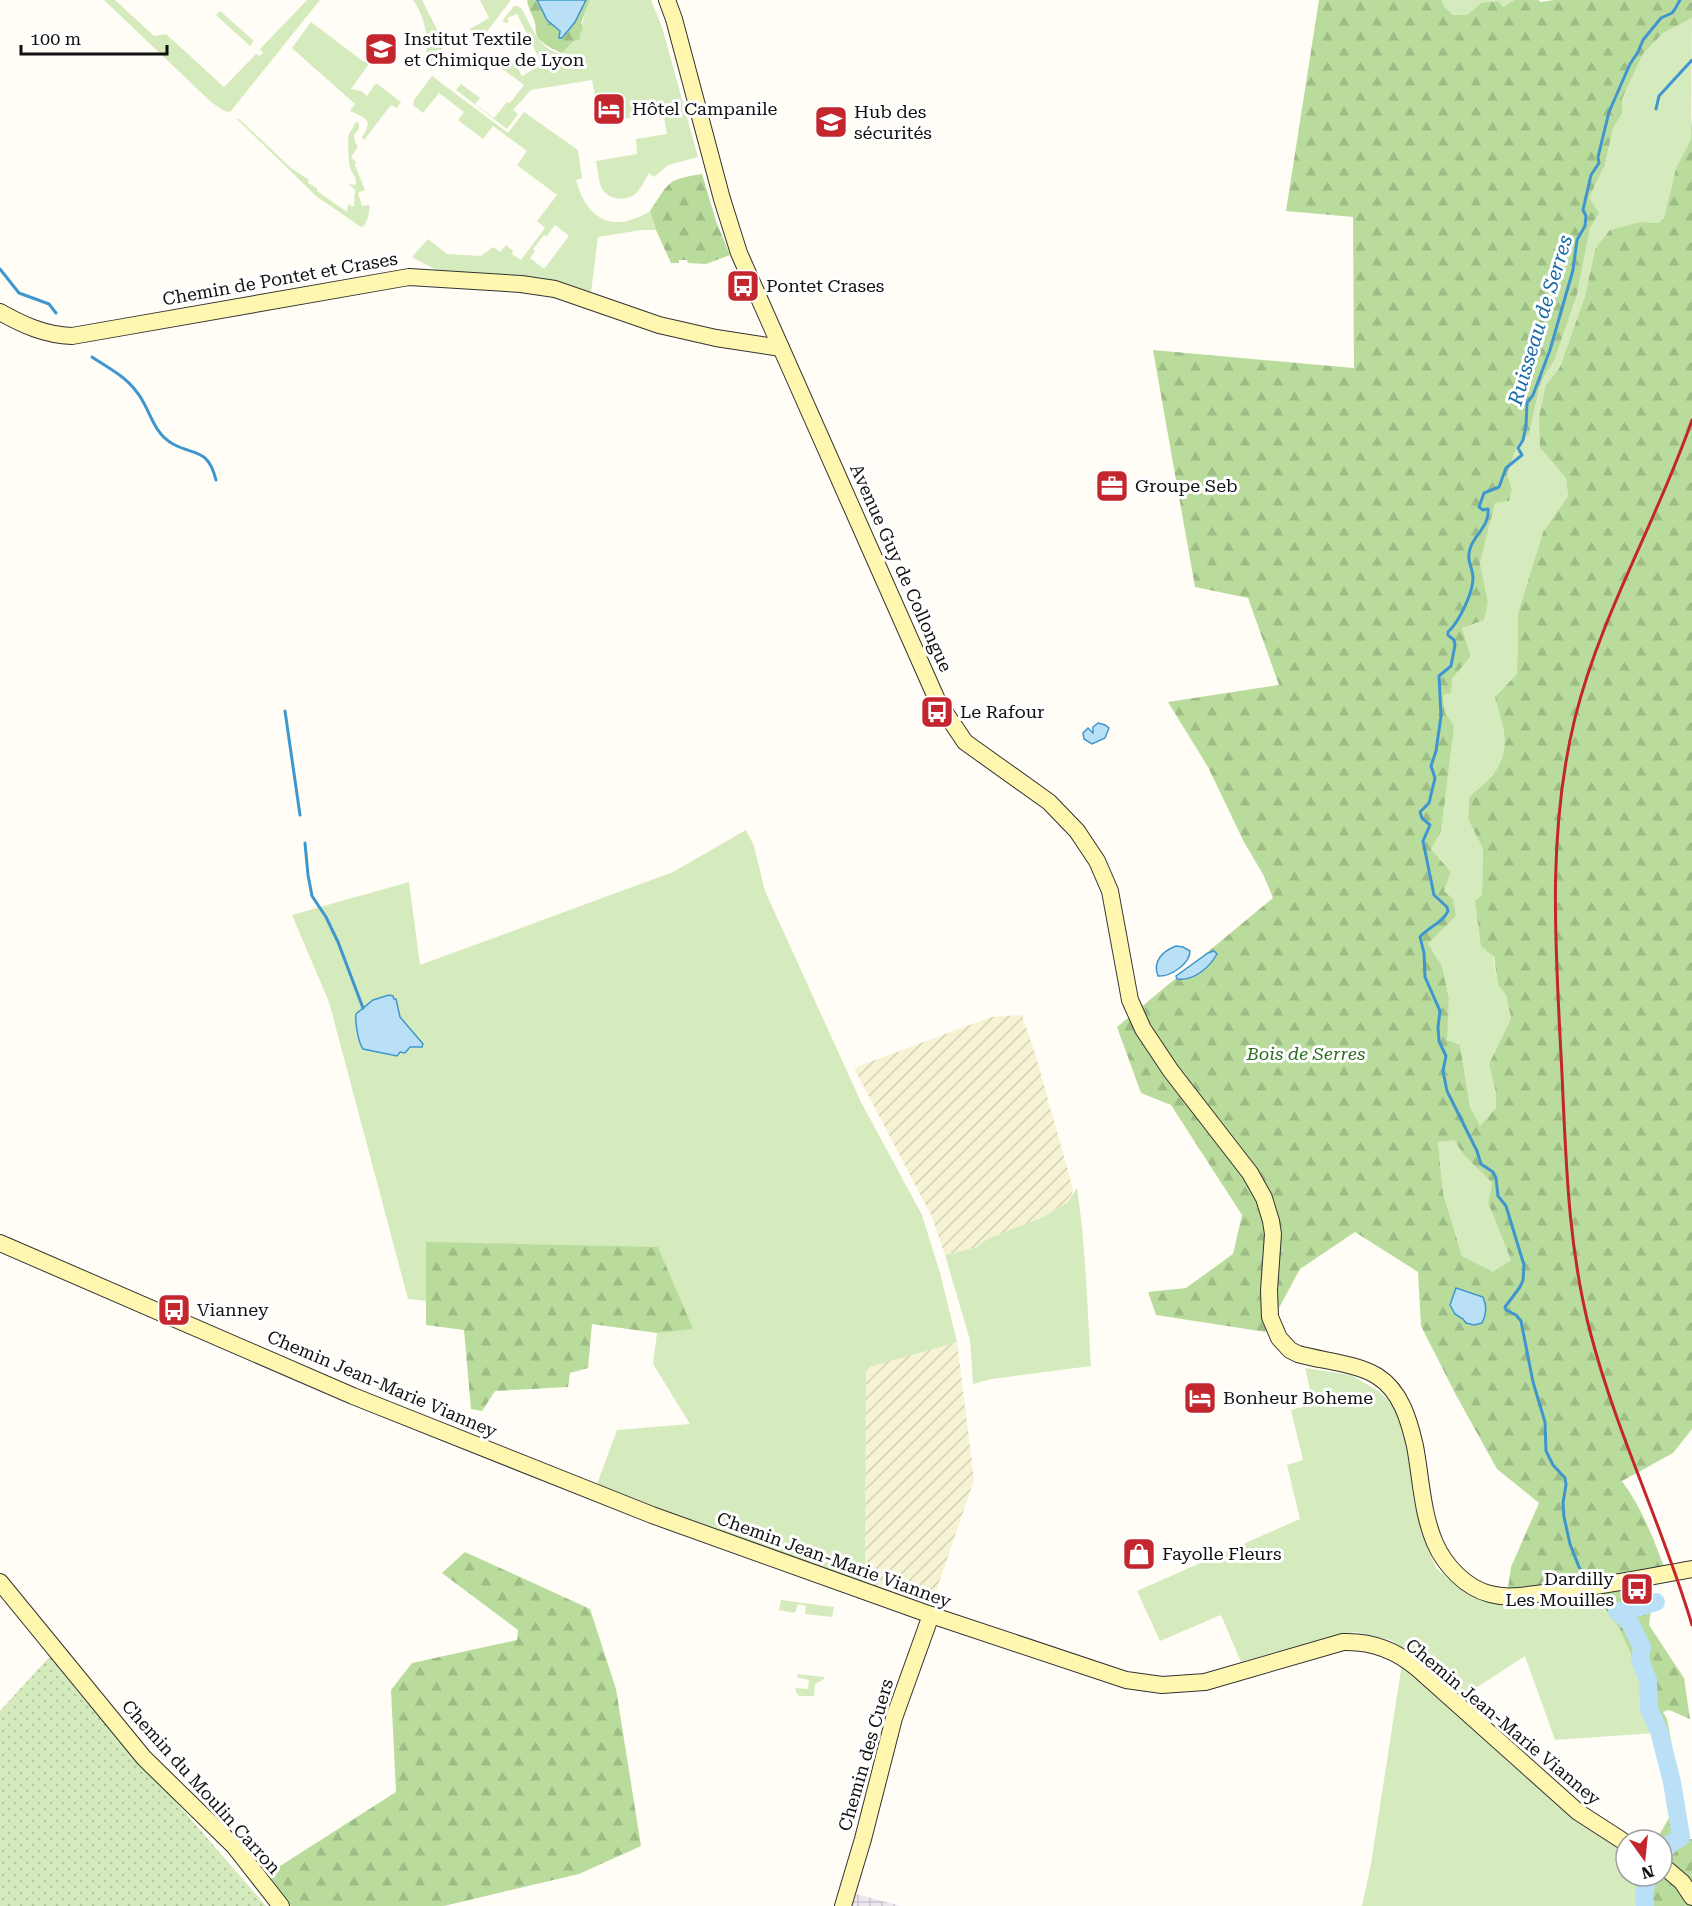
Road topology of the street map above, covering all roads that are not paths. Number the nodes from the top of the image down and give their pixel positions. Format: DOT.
graph roads {
  1 [pos="668,0"];
  2 [pos="0,312"];
  3 [pos="781,348"];
  4 [pos="0,1243"];
  5 [pos="1692,1569"];
  6 [pos="0,1582"];
  7 [pos="930,1616"];
  8 [pos="1614,1836"];
  9 [pos="1674,1875"];
  10 [pos="1692,1896"];
  11 [pos="281,1906"];
  12 [pos="843,1906"];
  1 -- 3 [label="main road, Avenue Guy de Collongue"];
  2 -- 3 [label="main road, Chemin de Pontet et Crases"];
  3 -- 5 [label="main road, Avenue Guy de Collongue"];
  4 -- 7 [label="main road, Chemin Jean-Marie Vianney"];
  6 -- 11 [label="main road, Chemin du Moulin Carron"];
  7 -- 8 [label="main road, Chemin Jean-Marie Vianney"];
  7 -- 12 [label="main road, Chemin des Cuers"];
  9 -- 10 [label="main road"];
}
